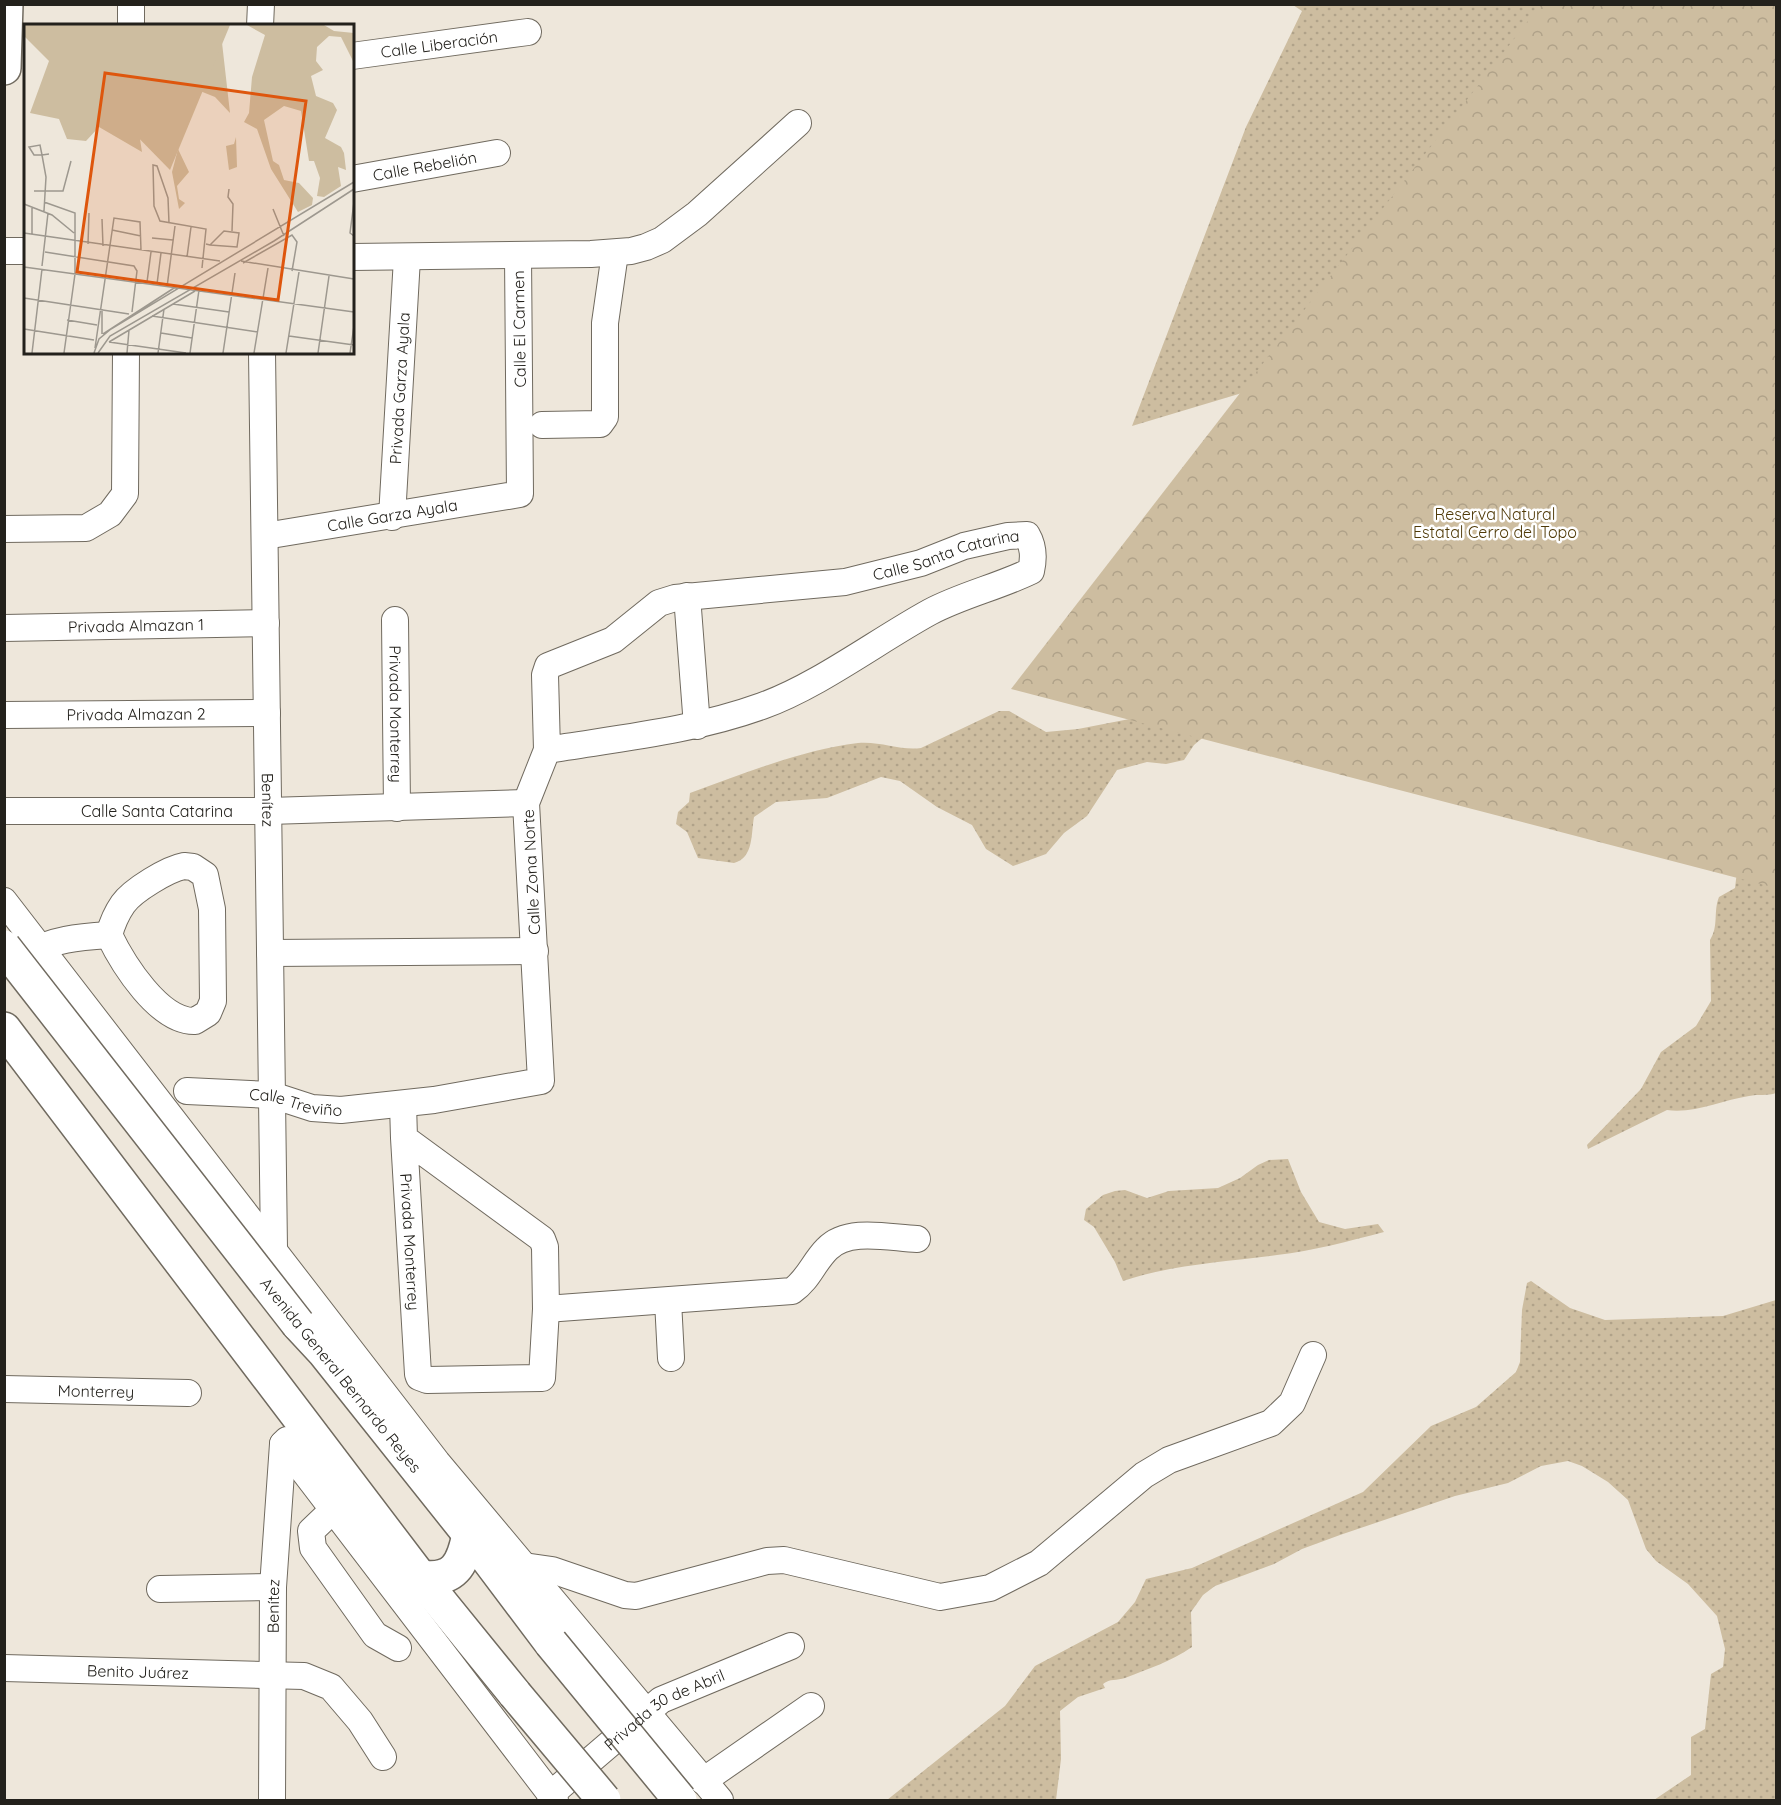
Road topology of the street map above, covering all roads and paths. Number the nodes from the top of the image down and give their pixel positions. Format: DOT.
graph roads {
  1 [pos="6,4"];
  2 [pos="131,4"];
  3 [pos="261,4"];
  4 [pos="131,24"];
  5 [pos="260,24"];
  6 [pos="528,32"];
  7 [pos="354,56"];
  8 [pos="4,68"];
  9 [pos="798,123"];
  10 [pos="497,153"];
  11 [pos="354,179"];
  12 [pos="4,251"];
  13 [pos="24,251"];
  14 [pos="615,252"];
  15 [pos="518,256"];
  16 [pos="354,257"];
  17 [pos="408,258"];
  18 [pos="126,354"];
  19 [pos="262,354"];
  20 [pos="542,425"];
  21 [pos="519,495"];
  22 [pos="392,517"];
  23 [pos="4,529"];
  24 [pos="265,536"];
  25 [pos="687,596"];
  26 [pos="395,620"];
  27 [pos="267,623"];
  28 [pos="4,628"];
  29 [pos="548,666"];
  30 [pos="267,713"];
  31 [pos="4,715"];
  32 [pos="697,726"];
  33 [pos="547,750"];
  34 [pos="526,803"];
  35 [pos="397,808"];
  36 [pos="4,811"];
  37 [pos="269,811"];
  38 [pos="4,901"];
  39 [pos="109,935"];
  40 [pos="4,947"];
  41 [pos="38,947"];
  42 [pos="535,951"];
  43 [pos="270,953"];
  44 [pos="4,970"];
  45 [pos="4,1029"];
  46 [pos="540,1082"];
  47 [pos="187,1091"];
  48 [pos="272,1095"];
  49 [pos="403,1104"];
  50 [pos="404,1138"];
  51 [pos="917,1239"];
  52 [pos="274,1248"];
  53 [pos="668,1301"];
  54 [pos="546,1309"];
  55 [pos="1313,1355"];
  56 [pos="671,1358"];
  57 [pos="4,1389"];
  58 [pos="188,1393"];
  59 [pos="292,1432"];
  60 [pos="429,1468"];
  61 [pos="333,1510"];
  62 [pos="469,1534"];
  63 [pos="509,1567"];
  64 [pos="420,1577"];
  65 [pos="273,1587"];
  66 [pos="160,1588"];
  67 [pos="791,1646"];
  68 [pos="398,1648"];
  69 [pos="4,1668"];
  70 [pos="272,1673"];
  71 [pos="811,1706"];
  72 [pos="646,1710"];
  73 [pos="383,1757"];
  74 [pos="692,1791"];
  75 [pos="553,1798"];
  76 [pos="272,1800"];
  77 [pos="604,1800"];
  78 [pos="720,1800"];
  1 -- 8 [label="main road"];
  2 -- 4 [label="street"];
  3 -- 5 [label="street"];
  6 -- 7 [label="street, Calle Liberación"];
  9 -- 14 [label="street"];
  10 -- 11 [label="street, Calle Rebelión"];
  12 -- 13 [label="street"];
  14 -- 15 [label="street"];
  14 -- 20 [label="street"];
  15 -- 17 [label="street, Calle El Carmen"];
  15 -- 21 [label="street, Calle El Carmen"];
  16 -- 17 [label="street, Calle El Carmen"];
  17 -- 22 [label="street, Privada Garza Ayala"];
  18 -- 23 [label="street"];
  19 -- 24 [label="street, Benítez"];
  21 -- 22 [label="street, Calle Garza Ayala"];
  22 -- 24 [label="street, Calle Garza Ayala"];
  24 -- 27 [label="street, Benítez"];
  25 -- 29 [label="street, Calle Santa Catarina"];
  25 -- 32 [label="street"];
  25 -- 32 [label="street, Calle Santa Catarina"];
  26 -- 35 [label="street, Privada Monterrey"];
  27 -- 28 [label="street, Privada Almazan 1"];
  27 -- 30 [label="street, Benítez"];
  29 -- 33 [label="street, Calle Zona Norte"];
  30 -- 31 [label="street, Privada Almazan 2"];
  30 -- 37 [label="street, Benítez"];
  32 -- 33 [label="street"];
  33 -- 34 [label="street, Calle Zona Norte"];
  34 -- 35 [label="street, Calle Santa Catarina"];
  34 -- 42 [label="street, Calle Zona Norte"];
  35 -- 37 [label="street, Calle Santa Catarina"];
  36 -- 37 [label="street, Calle Santa Catarina"];
  37 -- 43 [label="street, Benítez"];
  38 -- 41 [label="street"];
  39 -- 39 [label="street"];
  39 -- 41 [label="street"];
  40 -- 60 [label="main road, Avenida General Bernardo Reyes, bridge"];
  41 -- 44 [label="street"];
  41 -- 52 [label="street"];
  42 -- 43 [label="street"];
  42 -- 46 [label="street, Calle Zona Norte"];
  43 -- 48 [label="street, Benítez"];
  45 -- 59 [label="main road"];
  46 -- 49 [label="street, Calle Treviño"];
  47 -- 48 [label="street, Calle Treviño"];
  48 -- 49 [label="street, Calle Treviño"];
  48 -- 52 [label="street, Benítez"];
  49 -- 50 [label="street, Privada Monterrey"];
  50 -- 54 [label="street"];
  50 -- 54 [label="street, Privada Monterrey"];
  51 -- 53 [label="street"];
  52 -- 60 [label="street"];
  53 -- 54 [label="street"];
  53 -- 56 [label="street"];
  55 -- 63 [label="street"];
  57 -- 58 [label="street, Monterrey"];
  59 -- 61 [label="street"];
  59 -- 64 [label="main road"];
  59 -- 65 [label="street, Benítez"];
  60 -- 62 [label="main road, Avenida General Bernardo Reyes"];
  60 -- 63 [label="street"];
  61 -- 68 [label="street"];
  61 -- 75 [label="street"];
  62 -- 63 [label="main road, Avenida General Bernardo Reyes"];
  62 -- 64 [label="main road"];
  63 -- 72 [label="street"];
  63 -- 74 [label="main road, Avenida General Bernardo Reyes, bridge"];
  64 -- 77 [label="main road, bridge"];
  65 -- 66 [label="street"];
  65 -- 70 [label="street, Benítez"];
  67 -- 72 [label="street, Privada 30 de Abril"];
  69 -- 70 [label="street, Benito Juárez"];
  70 -- 73 [label="street, Benito Juárez"];
  70 -- 76 [label="street, Benítez"];
  71 -- 74 [label="street"];
  72 -- 74 [label="street"];
  72 -- 75 [label="street, Privada 30 de Abril"];
  74 -- 78 [label="street"];
}
